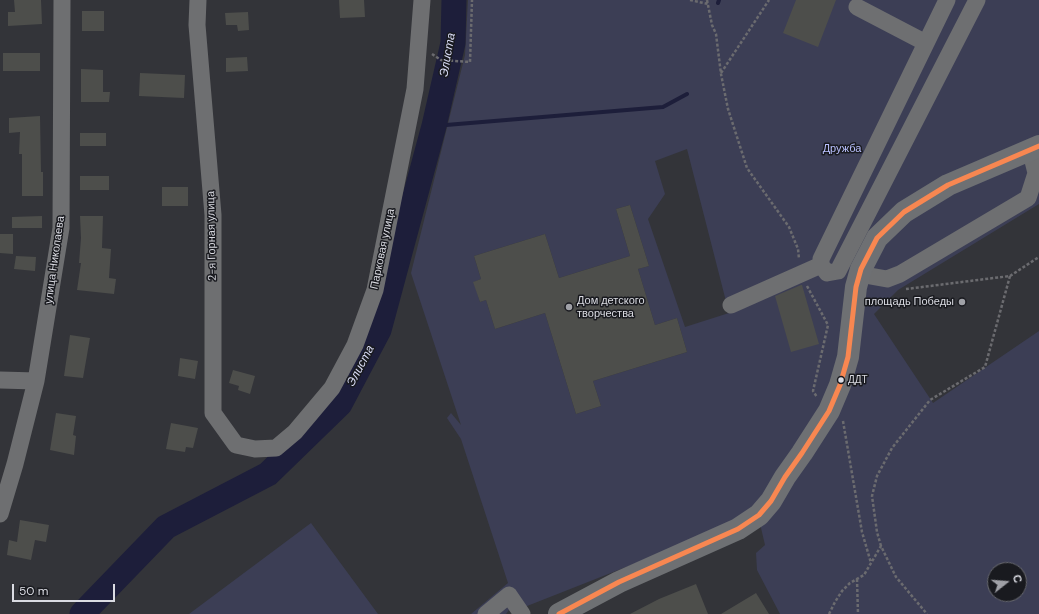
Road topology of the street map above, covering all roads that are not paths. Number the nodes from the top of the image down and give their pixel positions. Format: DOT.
graph roads {
  1 [pos="62,0"];
  2 [pos="198,0"];
  3 [pos="422,0"];
  4 [pos="947,0"];
  5 [pos="977,0"];
  6 [pos="857,7"];
  7 [pos="926,43"];
  8 [pos="1035,148"];
  9 [pos="821,265"];
  10 [pos="859,274"];
  11 [pos="731,305"];
  12 [pos="0,380"];
  13 [pos="36,381"];
  14 [pos="255,449"];
  15 [pos="0,514"];
  16 [pos="486,614"];
  17 [pos="522,614"];
  18 [pos="559,614"];
  1 -- 13 [label="street, улица Николаева"];
  2 -- 14 [label="street, 2-я Горная улица"];
  3 -- 14 [label="street, Парковая улица"];
  4 -- 7 [label="street"];
  5 -- 9 [label="street"];
  6 -- 7 [label="street"];
  7 -- 9 [label="street"];
  8 -- 10 [label="main road"];
  8 -- 10 [label="street"];
  9 -- 11 [label="street"];
  10 -- 18 [label="main road"];
  12 -- 13 [label="street"];
  13 -- 15 [label="street, улица Николаева"];
  16 -- 17 [label="street"];
}
